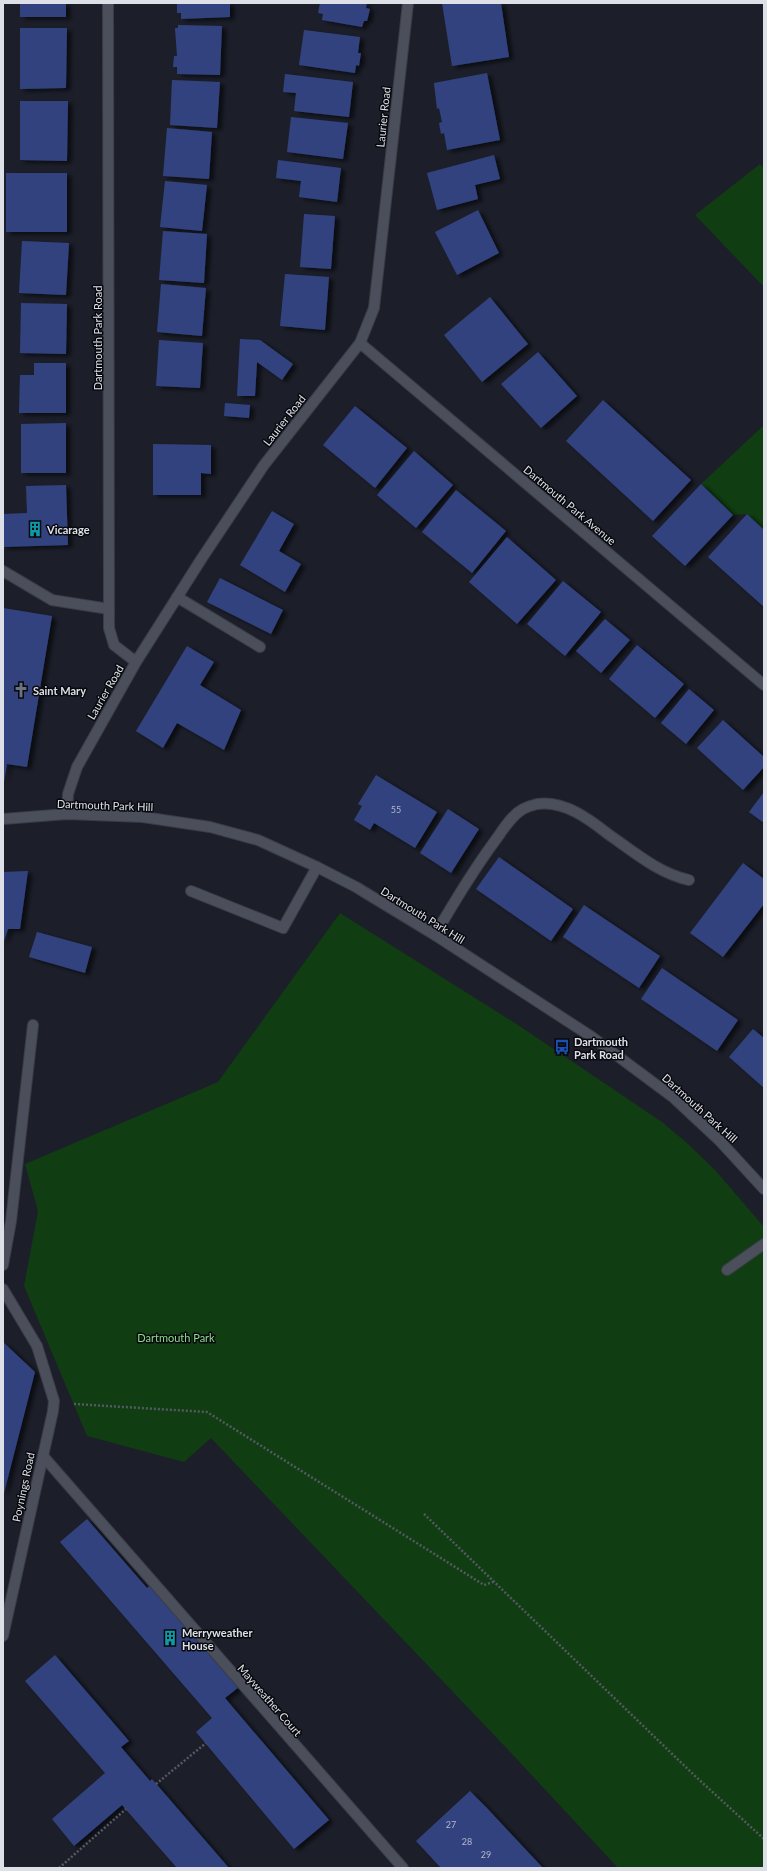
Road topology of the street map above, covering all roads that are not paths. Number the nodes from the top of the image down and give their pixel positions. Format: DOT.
graph roads {
  1 [pos="108,3"];
  2 [pos="408,3"];
  3 [pos="360,343"];
  4 [pos="3,571"];
  5 [pos="177,596"];
  6 [pos="109,609"];
  7 [pos="260,647"];
  8 [pos="136,662"];
  9 [pos="764,685"];
  10 [pos="67,814"];
  11 [pos="3,819"];
  12 [pos="317,867"];
  13 [pos="689,880"];
  14 [pos="191,891"];
  15 [pos="434,935"];
  16 [pos="33,1025"];
  17 [pos="764,1189"];
  18 [pos="764,1244"];
  19 [pos="3,1265"];
  20 [pos="727,1270"];
  21 [pos="3,1289"];
  22 [pos="42,1456"];
  23 [pos="3,1636"];
  24 [pos="403,1868"];
  1 -- 6 [label="street, Dartmouth Park Road"];
  2 -- 3 [label="street, Laurier Road"];
  3 -- 5 [label="street, Laurier Road"];
  3 -- 9 [label="street, Dartmouth Park Avenue"];
  4 -- 6 [label="street"];
  5 -- 7 [label="street"];
  5 -- 8 [label="street, Laurier Road"];
  6 -- 8 [label="street, Dartmouth Park Road"];
  8 -- 10 [label="street, Laurier Road"];
  10 -- 11 [label="street, Dartmouth Park Hill"];
  10 -- 12 [label="street, Dartmouth Park Hill"];
  12 -- 14 [label="street"];
  12 -- 15 [label="street, Dartmouth Park Hill"];
  13 -- 15 [label="street"];
  15 -- 17 [label="street, Dartmouth Park Hill"];
  16 -- 19 [label="street"];
  18 -- 20 [label="street"];
  21 -- 22 [label="street, Poynings Road"];
  22 -- 23 [label="street, Poynings Road"];
  22 -- 24 [label="street, Mayweather Court"];
}
